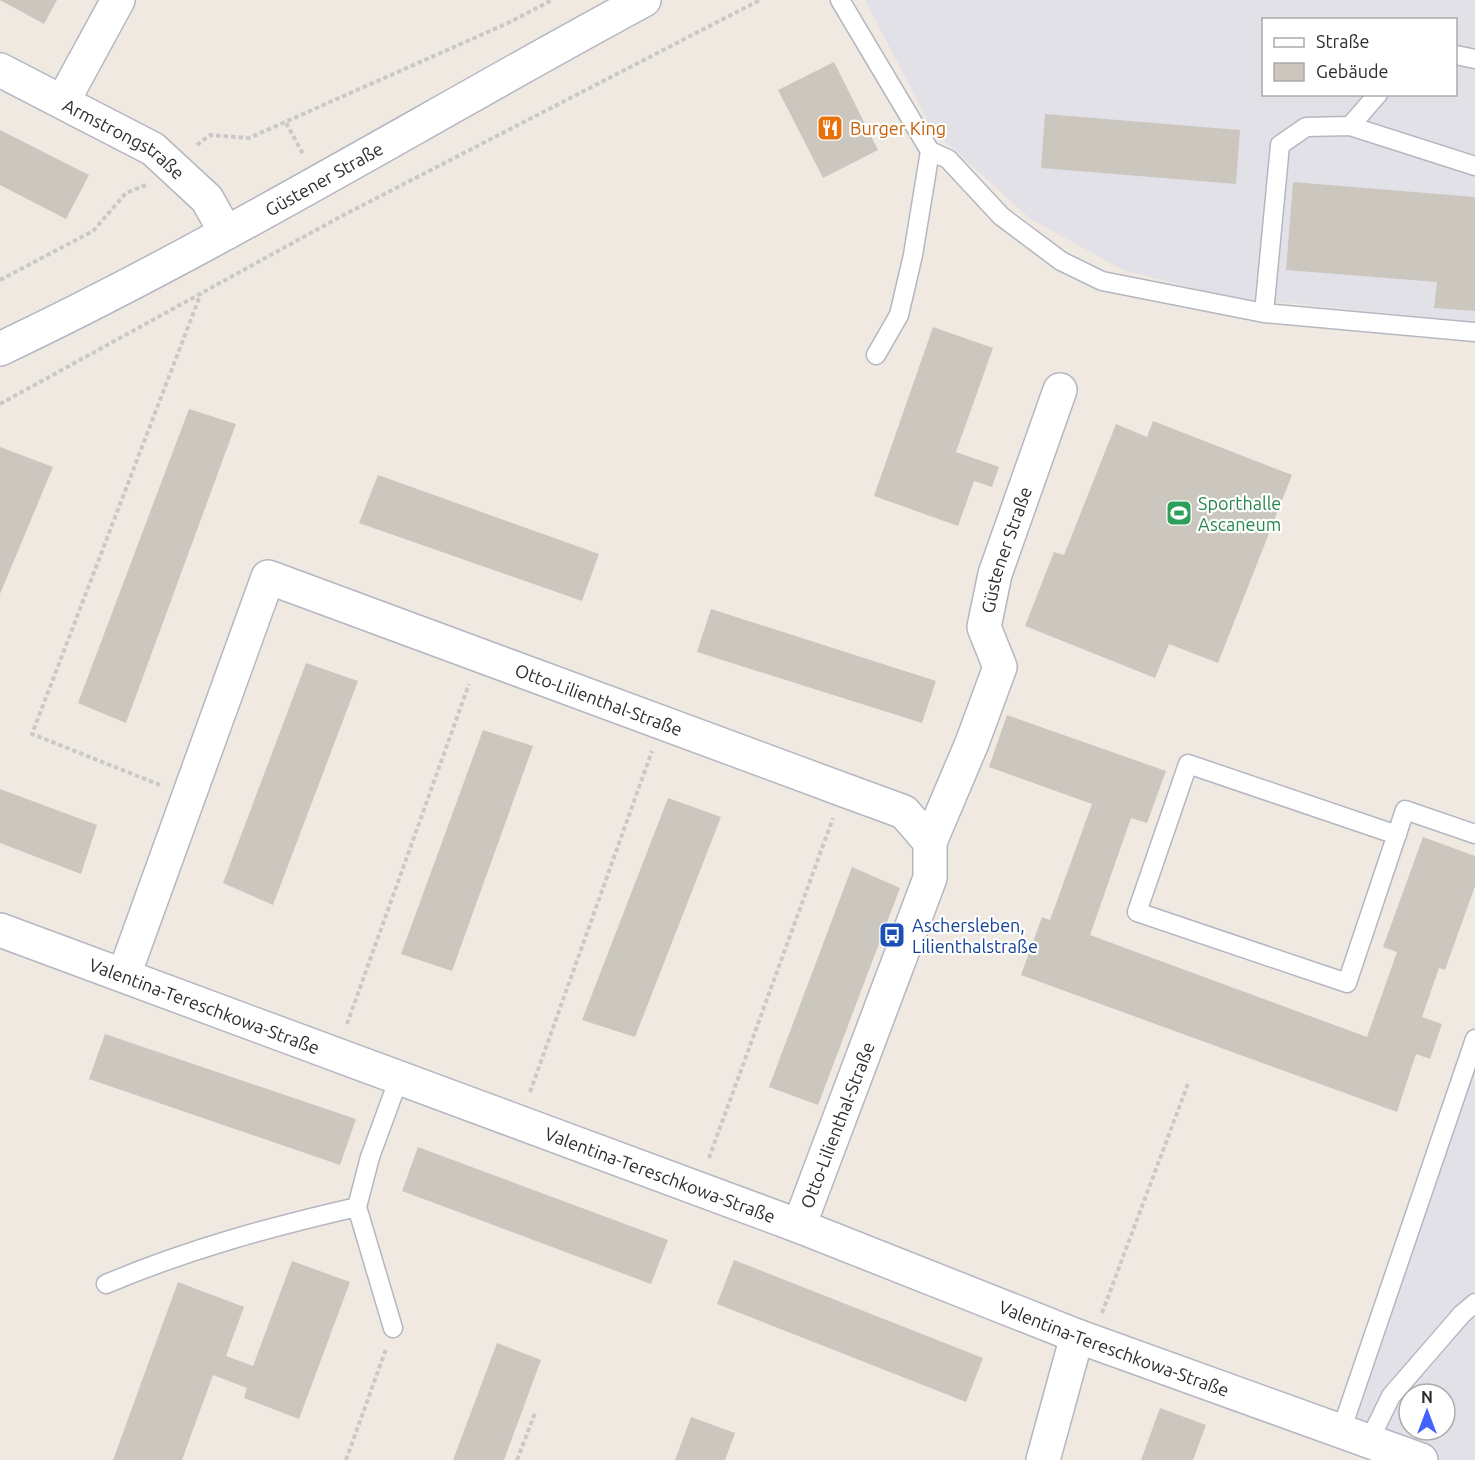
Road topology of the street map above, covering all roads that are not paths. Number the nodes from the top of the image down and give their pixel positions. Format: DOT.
graph roads {
  1 [pos="118,0"];
  2 [pos="644,0"];
  3 [pos="840,0"];
  4 [pos="1457,54"];
  5 [pos="1475,59"];
  6 [pos="0,70"];
  7 [pos="1376,96"];
  8 [pos="63,101"];
  9 [pos="1350,126"];
  10 [pos="930,151"];
  11 [pos="1475,166"];
  12 [pos="226,232"];
  13 [pos="1264,313"];
  14 [pos="1475,332"];
  15 [pos="0,349"];
  16 [pos="876,355"];
  17 [pos="1060,390"];
  18 [pos="1475,834"];
  19 [pos="1397,835"];
  20 [pos="930,842"];
  21 [pos="0,930"];
  22 [pos="124,975"];
  23 [pos="1475,1039"];
  24 [pos="399,1078"];
  25 [pos="357,1207"];
  26 [pos="799,1226"];
  27 [pos="106,1284"];
  28 [pos="1475,1303"];
  29 [pos="393,1328"];
  30 [pos="1077,1336"];
  31 [pos="1355,1436"];
  32 [pos="1043,1460"];
  33 [pos="1421,1460"];
  1 -- 8 [label="street"];
  2 -- 12 [label="street, Güstener Straße"];
  3 -- 10 [label="lane"];
  4 -- 5 [label="lane"];
  6 -- 8 [label="street, Armstrongstraße"];
  7 -- 9 [label="lane"];
  8 -- 12 [label="street, Armstrongstraße"];
  9 -- 11 [label="lane"];
  9 -- 13 [label="lane"];
  10 -- 13 [label="lane"];
  10 -- 16 [label="lane"];
  12 -- 15 [label="street, Güstener Straße"];
  13 -- 14 [label="lane"];
  17 -- 20 [label="street, Güstener Straße"];
  18 -- 19 [label="lane"];
  19 -- 19 [label="lane"];
  20 -- 22 [label="street, Otto-Lilienthal-Straße"];
  20 -- 26 [label="street, Otto-Lilienthal-Straße"];
  21 -- 22 [label="street, Valentina-Tereschkowa-Straße"];
  22 -- 24 [label="street, Valentina-Tereschkowa-Straße"];
  23 -- 31 [label="lane"];
  24 -- 25 [label="lane"];
  24 -- 26 [label="street, Valentina-Tereschkowa-Straße"];
  25 -- 27 [label="lane"];
  25 -- 29 [label="lane"];
  26 -- 30 [label="street, Valentina-Tereschkowa-Straße"];
  28 -- 31 [label="lane"];
  30 -- 31 [label="street, Valentina-Tereschkowa-Straße"];
  30 -- 32 [label="street"];
  31 -- 33 [label="street, Valentina-Tereschkowa-Straße"];
}
